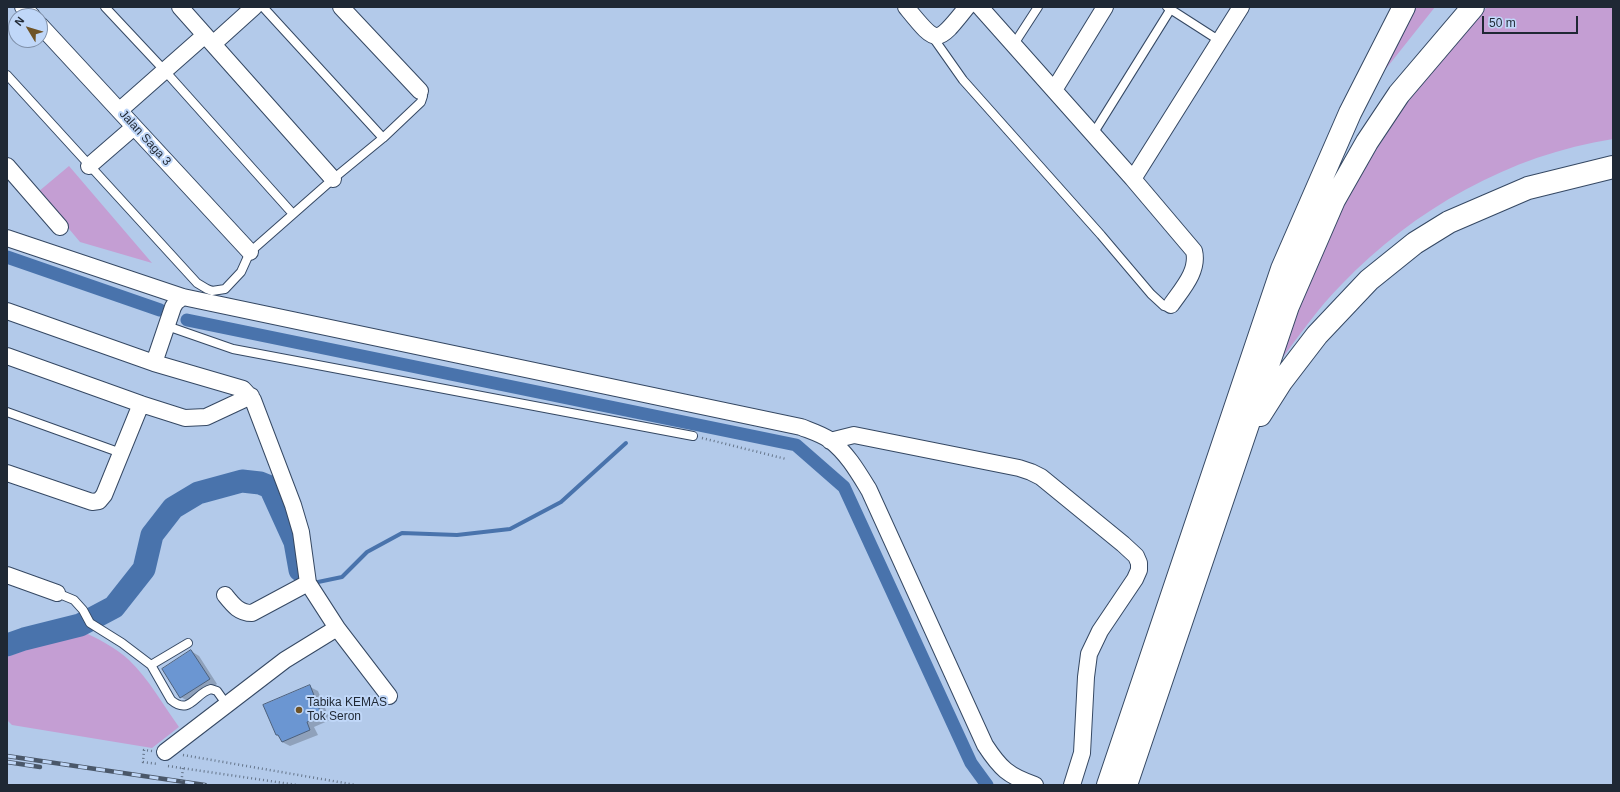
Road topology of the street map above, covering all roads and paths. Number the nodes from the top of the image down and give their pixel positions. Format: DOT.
graph roads {
  1 [pos="105,7"];
  2 [pos="180,7"];
  3 [pos="254,7"];
  4 [pos="263,7"];
  5 [pos="341,7"];
  6 [pos="906,7"];
  7 [pos="968,7"];
  8 [pos="980,7"];
  9 [pos="1038,7"];
  10 [pos="1106,7"];
  11 [pos="1241,7"];
  12 [pos="1404,7"];
  13 [pos="1458,7"];
  14 [pos="1473,7"];
  15 [pos="1170,8"];
  16 [pos="48,34"];
  17 [pos="932,36"];
  18 [pos="209,40"];
  19 [pos="1220,41"];
  20 [pos="1014,44"];
  21 [pos="165,71"];
  22 [pos="7,75"];
  23 [pos="1054,90"];
  24 [pos="420,91"];
  25 [pos="120,110"];
  26 [pos="134,127"];
  27 [pos="1093,134"];
  28 [pos="383,138"];
  29 [pos="7,166"];
  30 [pos="89,166"];
  31 [pos="1613,167"];
  32 [pos="333,179"];
  33 [pos="1133,179"];
  34 [pos="293,214"];
  35 [pos="60,227"];
  36 [pos="7,238"];
  37 [pos="250,252"];
  38 [pos="183,297"];
  39 [pos="1171,305"];
  40 [pos="7,311"];
  41 [pos="167,326"];
  42 [pos="7,356"];
  43 [pos="154,364"];
  44 [pos="251,396"];
  45 [pos="141,404"];
  46 [pos="7,412"];
  47 [pos="693,436"];
  48 [pos="1235,437"];
  49 [pos="830,440"];
  50 [pos="120,453"];
  51 [pos="786,460"];
  52 [pos="7,473"];
  53 [pos="7,575"];
  54 [pos="308,583"];
  55 [pos="57,593"];
  56 [pos="225,595"];
  57 [pos="337,628"];
  58 [pos="188,643"];
  59 [pos="150,665"];
  60 [pos="1156,671"];
  61 [pos="389,696"];
  62 [pos="227,705"];
  63 [pos="165,752"];
  64 [pos="181,785"];
  65 [pos="297,785"];
  66 [pos="356,785"];
  67 [pos="1035,785"];
  68 [pos="1072,785"];
  69 [pos="1108,785"];
  70 [pos="1126,785"];
  1 -- 21 [label="lane"];
  2 -- 18 [label="street"];
  3 -- 18 [label="street"];
  4 -- 28 [label="lane"];
  5 -- 24 [label="street"];
  6 -- 17 [label="street"];
  7 -- 17 [label="street"];
  8 -- 20 [label="street"];
  9 -- 20 [label="lane"];
  10 -- 23 [label="street"];
  11 -- 19 [label="street"];
  12 -- 48 [label="highway"];
  13 -- 48 [label="highway"];
  14 -- 48 [label="highway"];
  15 -- 19 [label="lane"];
  15 -- 27 [label="lane"];
  16 -- 25 [label="street, Jalan Saga 3"];
  17 -- 39 [label="lane"];
  18 -- 21 [label="street"];
  18 -- 32 [label="street"];
  19 -- 33 [label="street"];
  20 -- 23 [label="street"];
  21 -- 25 [label="street"];
  21 -- 34 [label="lane"];
  22 -- 30 [label="lane"];
  23 -- 27 [label="street"];
  24 -- 28 [label="lane"];
  25 -- 26 [label="street, Jalan Saga 3"];
  26 -- 30 [label="street"];
  26 -- 37 [label="street, Jalan Saga 3"];
  27 -- 33 [label="street"];
  28 -- 32 [label="lane"];
  29 -- 35 [label="street"];
  30 -- 37 [label="lane"];
  31 -- 48 [label="highway"];
  32 -- 34 [label="lane"];
  33 -- 39 [label="street"];
  34 -- 37 [label="lane"];
  36 -- 38 [label="street"];
  38 -- 41 [label="street"];
  38 -- 49 [label="street"];
  40 -- 43 [label="street"];
  41 -- 43 [label="street"];
  41 -- 47 [label="lane"];
  42 -- 45 [label="street"];
  43 -- 44 [label="street"];
  44 -- 45 [label="street"];
  44 -- 54 [label="street"];
  45 -- 50 [label="street"];
  46 -- 50 [label="lane"];
  47 -- 51 [label="path"];
  48 -- 60 [label="highway"];
  49 -- 67 [label="street"];
  49 -- 68 [label="street"];
  50 -- 52 [label="street"];
  53 -- 55 [label="street"];
  54 -- 56 [label="street"];
  54 -- 57 [label="street"];
  55 -- 59 [label="lane"];
  57 -- 61 [label="street"];
  57 -- 62 [label="street"];
  58 -- 59 [label="lane"];
  59 -- 62 [label="lane"];
  60 -- 69 [label="highway"];
  60 -- 70 [label="highway"];
  62 -- 63 [label="street"];
  63 -- 66 [label="path"];
  64 -- 65 [label="path, bridge"];
}
